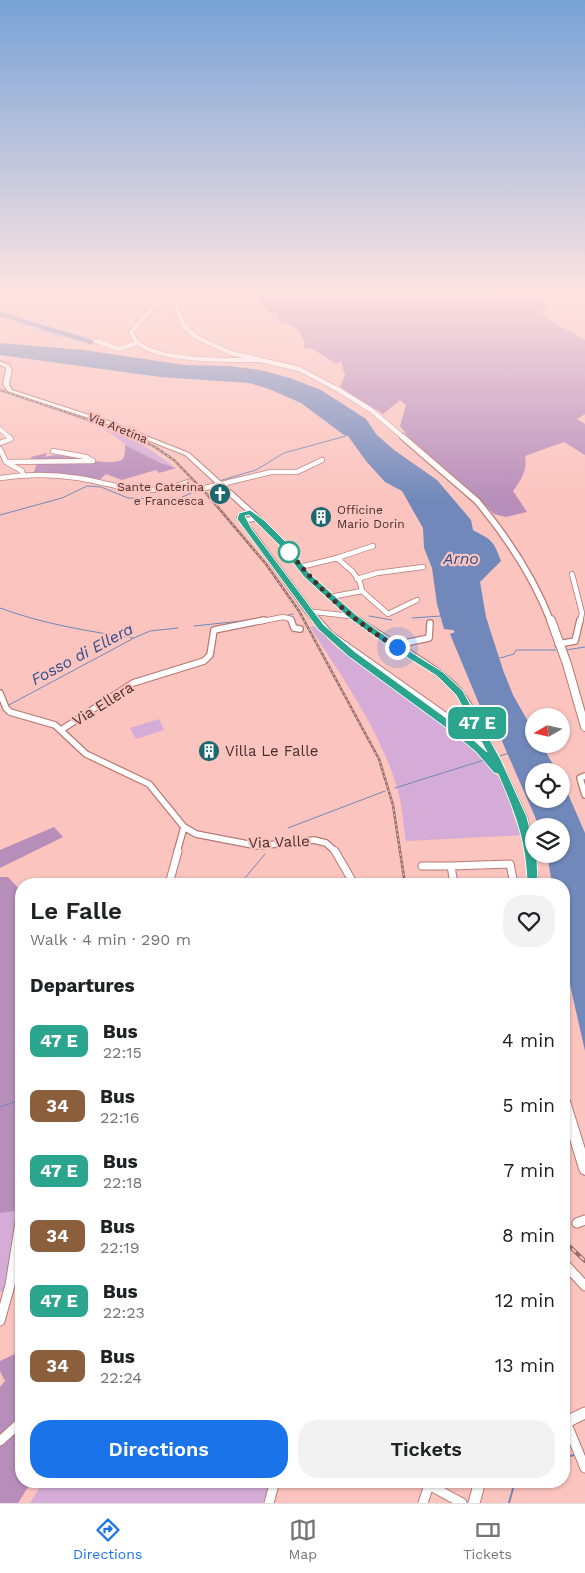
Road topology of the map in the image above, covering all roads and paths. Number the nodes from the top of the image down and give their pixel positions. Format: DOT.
graph roads {
  1 [pos="269,362"];
  2 [pos="0,363"];
  3 [pos="0,429"];
  4 [pos="0,443"];
  5 [pos="0,449"];
  6 [pos="53,451"];
  7 [pos="322,460"];
  8 [pos="6,462"];
  9 [pos="23,474"];
  10 [pos="0,478"];
  11 [pos="188,482"];
  12 [pos="205,488"];
  13 [pos="224,488"];
  14 [pos="216,498"];
  15 [pos="244,506"];
  16 [pos="242,517"];
  17 [pos="252,517"];
  18 [pos="248,530"];
  19 [pos="373,546"];
  20 [pos="293,557"];
  21 [pos="337,558"];
  22 [pos="310,564"];
  23 [pos="300,567"];
  24 [pos="423,567"];
  25 [pos="572,574"];
  26 [pos="357,579"];
  27 [pos="362,591"];
  28 [pos="330,597"];
  29 [pos="417,600"];
  30 [pos="315,612"];
  31 [pos="352,616"];
  32 [pos="430,623"];
  33 [pos="300,629"];
  34 [pos="337,640"];
  35 [pos="558,644"];
  36 [pos="397,647"];
  37 [pos="0,693"];
  38 [pos="473,715"];
  39 [pos="446,723"];
  40 [pos="585,727"];
  41 [pos="462,728"];
  42 [pos="61,730"];
  43 [pos="502,772"];
  44 [pos="585,776"];
  45 [pos="508,784"];
  46 [pos="585,795"];
  47 [pos="184,827"];
  48 [pos="422,866"];
  49 [pos="451,866"];
  50 [pos="170,878"];
  51 [pos="351,878"];
  52 [pos="453,878"];
  53 [pos="513,878"];
  54 [pos="533,878"];
  55 [pos="570,1138"];
  56 [pos="585,1169"];
  57 [pos="15,1249"];
  58 [pos="570,1270"];
  59 [pos="585,1286"];
  60 [pos="0,1321"];
  61 [pos="585,1413"];
  62 [pos="570,1424"];
  63 [pos="15,1427"];
  64 [pos="570,1433"];
  65 [pos="0,1441"];
  66 [pos="585,1467"];
  67 [pos="273,1488"];
  68 [pos="428,1488"];
  69 [pos="433,1488"];
  70 [pos="478,1488"];
  71 [pos="269,1503"];
  72 [pos="423,1503"];
  73 [pos="462,1503"];
  74 [pos="474,1503"];
  1 -- 35 [label="main road"];
  2 -- 13 [label="main road, Via Aretina"];
  3 -- 4 [label="street"];
  5 -- 8 [label="street"];
  6 -- 8 [label="street"];
  7 -- 13 [label="street"];
  8 -- 9 [label="street"];
  9 -- 10 [label="street"];
  9 -- 11 [label="street"];
  12 -- 13 [label="street"];
  13 -- 14 [label="street"];
  13 -- 15 [label="main road, Via Aretina"];
  15 -- 16 [label="main road"];
  15 -- 17 [label="main road, Via Aretina"];
  16 -- 17 [label="main road"];
  16 -- 18 [label="main road"];
  17 -- 18 [label="main road"];
  17 -- 20 [label="street"];
  18 -- 34 [label="main road"];
  19 -- 21 [label="street"];
  20 -- 22 [label="street"];
  20 -- 23 [label="street"];
  21 -- 22 [label="street"];
  21 -- 26 [label="street"];
  22 -- 23 [label="street"];
  23 -- 28 [label="street"];
  24 -- 26 [label="street"];
  25 -- 35 [label="street"];
  26 -- 27 [label="street"];
  27 -- 28 [label="street"];
  27 -- 29 [label="street"];
  28 -- 31 [label="street"];
  30 -- 31 [label="street"];
  31 -- 36 [label="street"];
  32 -- 36 [label="street"];
  33 -- 42 [label="street, Via Ellera"];
  34 -- 39 [label="main road"];
  34 -- 41 [label="main road"];
  35 -- 40 [label="main road"];
  36 -- 38 [label="street"];
  37 -- 42 [label="street"];
  38 -- 41 [label="street"];
  38 -- 43 [label="street"];
  39 -- 41 [label="street"];
  39 -- 45 [label="main road"];
  41 -- 43 [label="main road"];
  42 -- 47 [label="street, Via Ellera"];
  43 -- 45 [label="main road"];
  44 -- 46 [label="street"];
  45 -- 54 [label="main road"];
  47 -- 50 [label="street"];
  47 -- 51 [label="street, Via Valle"];
  48 -- 49 [label="street"];
  49 -- 52 [label="street"];
  49 -- 53 [label="street"];
  55 -- 56 [label="main road"];
  57 -- 60 [label="street"];
  58 -- 59 [label="street"];
  61 -- 62 [label="street"];
  63 -- 65 [label="street"];
  64 -- 66 [label="street"];
  67 -- 71 [label="street"];
  68 -- 72 [label="street"];
  69 -- 73 [label="street"];
  70 -- 74 [label="street"];
}
